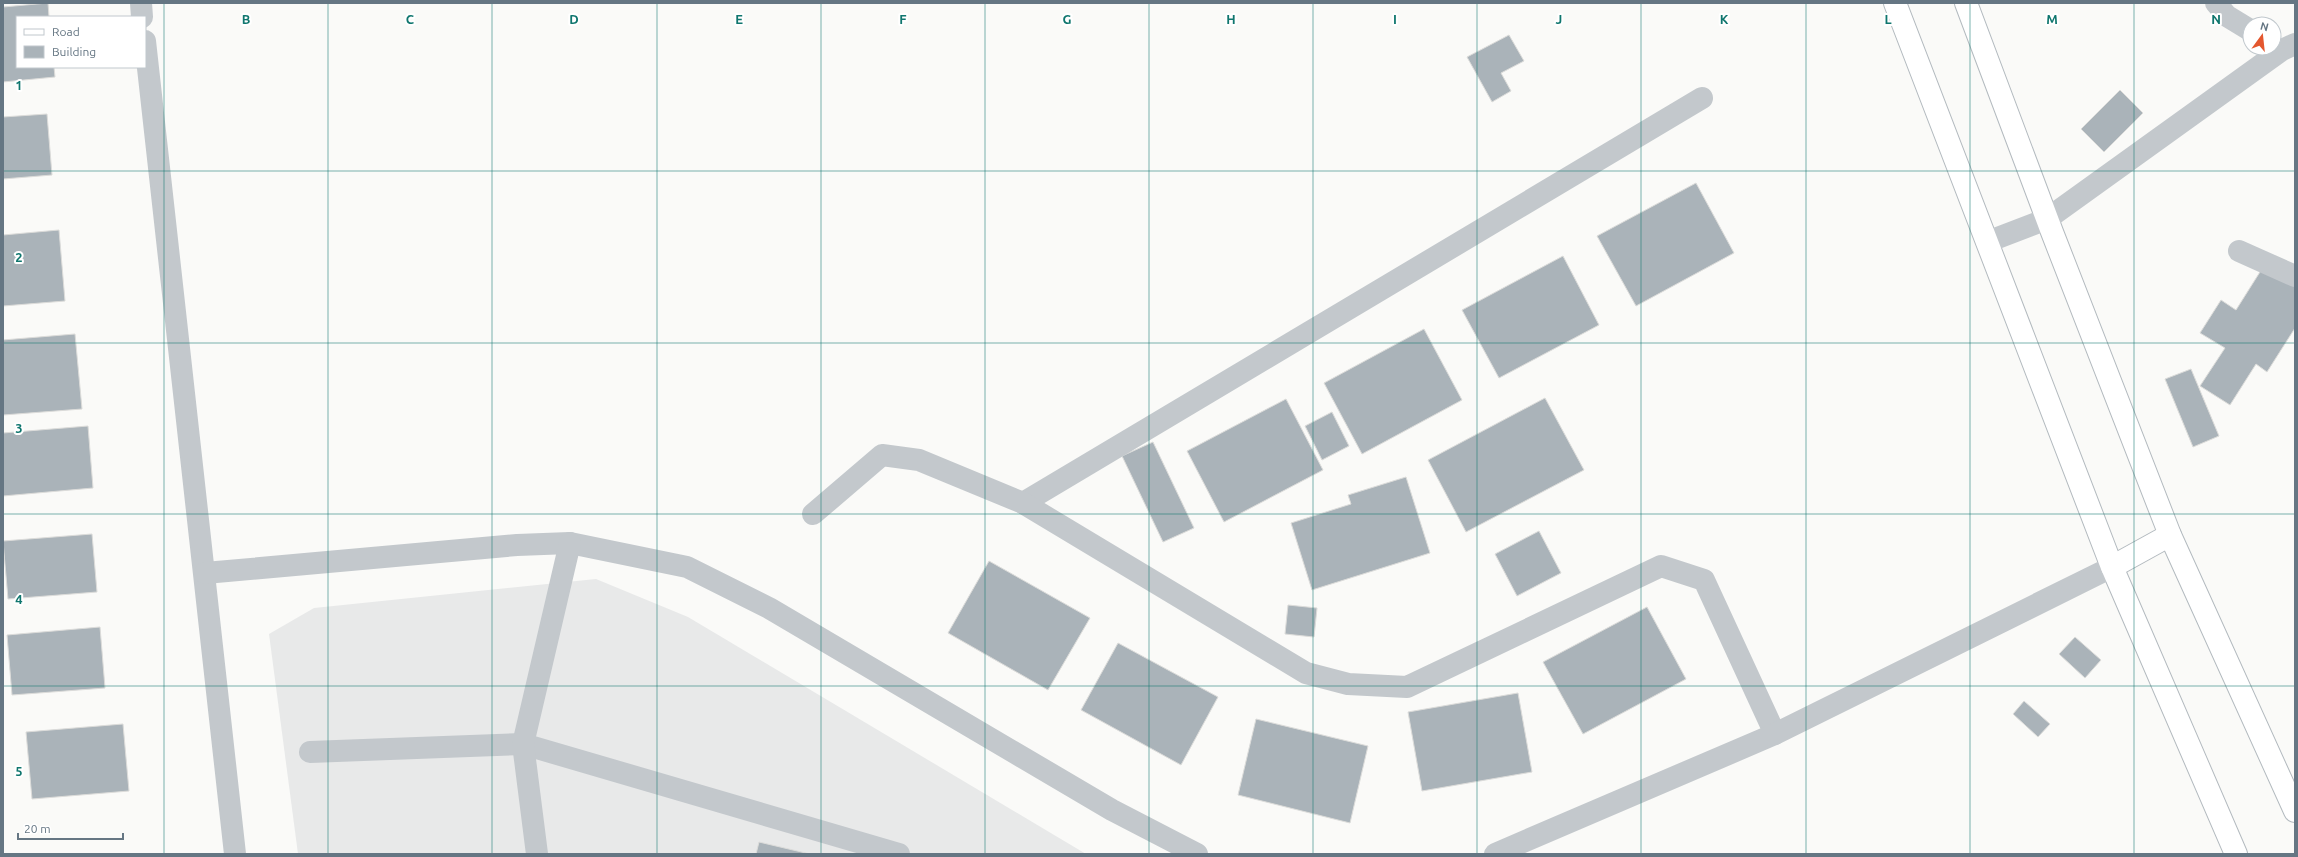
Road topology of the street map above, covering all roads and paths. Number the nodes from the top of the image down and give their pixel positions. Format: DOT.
graph roads {
  1 [pos="141,3"];
  2 [pos="1895,3"];
  3 [pos="1966,3"];
  4 [pos="2216,3"];
  5 [pos="142,16"];
  6 [pos="2242,25"];
  7 [pos="2284,47"];
  8 [pos="146,50"];
  9 [pos="1702,98"];
  10 [pos="2048,219"];
  11 [pos="1987,242"];
  12 [pos="2239,251"];
  13 [pos="2295,276"];
  14 [pos="1023,503"];
  15 [pos="813,514"];
  16 [pos="2170,535"];
  17 [pos="570,543"];
  18 [pos="2112,567"];
  19 [pos="205,573"];
  20 [pos="1775,734"];
  21 [pos="523,744"];
  22 [pos="310,752"];
  23 [pos="2295,811"];
  24 [pos="235,854"];
  25 [pos="537,854"];
  26 [pos="899,854"];
  27 [pos="1197,854"];
  28 [pos="1494,854"];
  29 [pos="2236,854"];
  1 -- 5 [label="street"];
  2 -- 11 [label="street"];
  3 -- 10 [label="street"];
  4 -- 6 [label="street"];
  7 -- 10 [label="street"];
  8 -- 19 [label="street"];
  9 -- 14 [label="street"];
  10 -- 11 [label="street"];
  10 -- 16 [label="street"];
  11 -- 18 [label="street"];
  12 -- 13 [label="street"];
  14 -- 15 [label="street"];
  14 -- 20 [label="street"];
  16 -- 18 [label="street"];
  16 -- 23 [label="street"];
  17 -- 19 [label="street"];
  17 -- 21 [label="street"];
  17 -- 27 [label="street"];
  18 -- 20 [label="street"];
  18 -- 29 [label="street"];
  19 -- 24 [label="street"];
  20 -- 28 [label="street"];
  21 -- 22 [label="street"];
  21 -- 25 [label="street"];
  21 -- 26 [label="street"];
}
